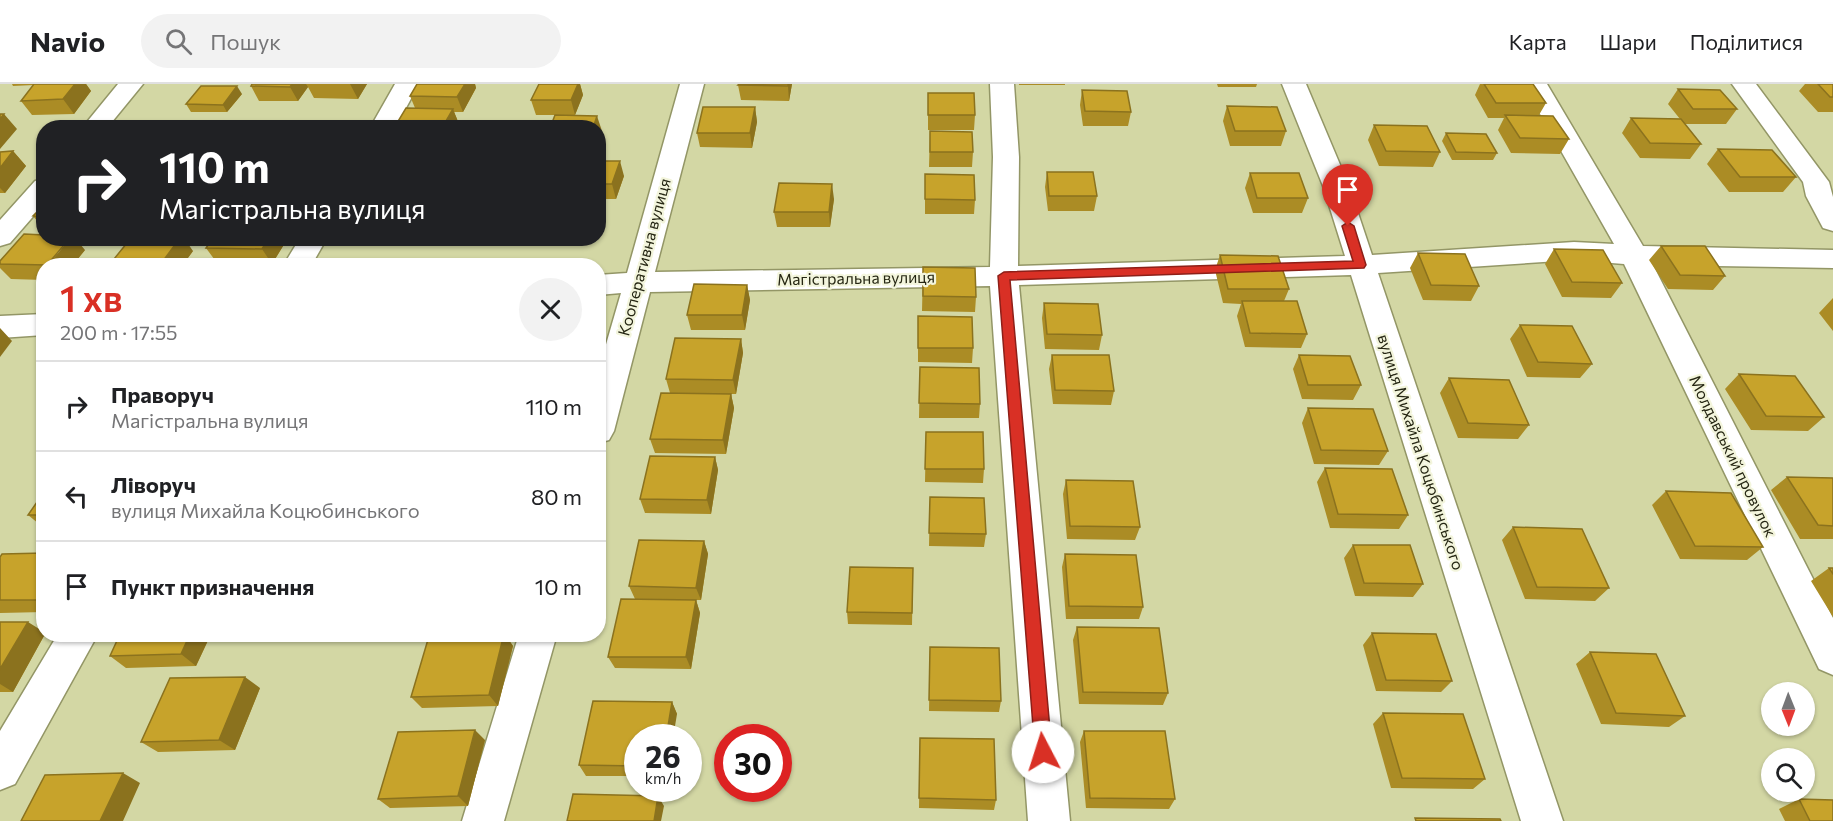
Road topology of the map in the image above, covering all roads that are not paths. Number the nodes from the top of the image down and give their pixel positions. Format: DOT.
graph roads {
  1 [pos="132,84"];
  2 [pos="407,84"];
  3 [pos="692,84"];
  4 [pos="1002,84"];
  5 [pos="1294,84"];
  6 [pos="1535,84"];
  7 [pos="1744,84"];
  8 [pos="101,120"];
  9 [pos="387,120"];
  10 [pos="36,196"];
  11 [pos="1833,222"];
  12 [pos="0,237"];
  13 [pos="1634,255"];
  14 [pos="1833,259"];
  15 [pos="1360,265"];
  16 [pos="1004,276"];
  17 [pos="638,282"];
  18 [pos="606,284"];
  19 [pos="36,325"];
  20 [pos="0,327"];
  21 [pos="606,401"];
  22 [pos="74,642"];
  23 [pos="536,642"];
  24 [pos="1833,657"];
  25 [pos="0,770"];
  26 [pos="483,821"];
  27 [pos="1049,821"];
  28 [pos="1542,821"];
  1 -- 8 [label="street"];
  2 -- 9 [label="street"];
  3 -- 17 [label="street, Кооперативна вулиця"];
  4 -- 16 [label="street"];
  5 -- 15 [label="street, вулиця Михайла Коцюбинського"];
  6 -- 13 [label="street, Молдавський провулок"];
  7 -- 11 [label="street"];
  10 -- 12 [label="street"];
  13 -- 14 [label="street, Магістральна вулиця"];
  13 -- 15 [label="street, Магістральна вулиця"];
  13 -- 24 [label="street, Молдавський провулок"];
  15 -- 16 [label="street, Магістральна вулиця"];
  15 -- 28 [label="street, вулиця Михайла Коцюбинського"];
  16 -- 17 [label="street, Магістральна вулиця"];
  16 -- 27 [label="street"];
  17 -- 18 [label="street, Магістральна вулиця"];
  17 -- 21 [label="street, Кооперативна вулиця"];
  19 -- 20 [label="street"];
  22 -- 25 [label="street"];
  23 -- 26 [label="street"];
}
